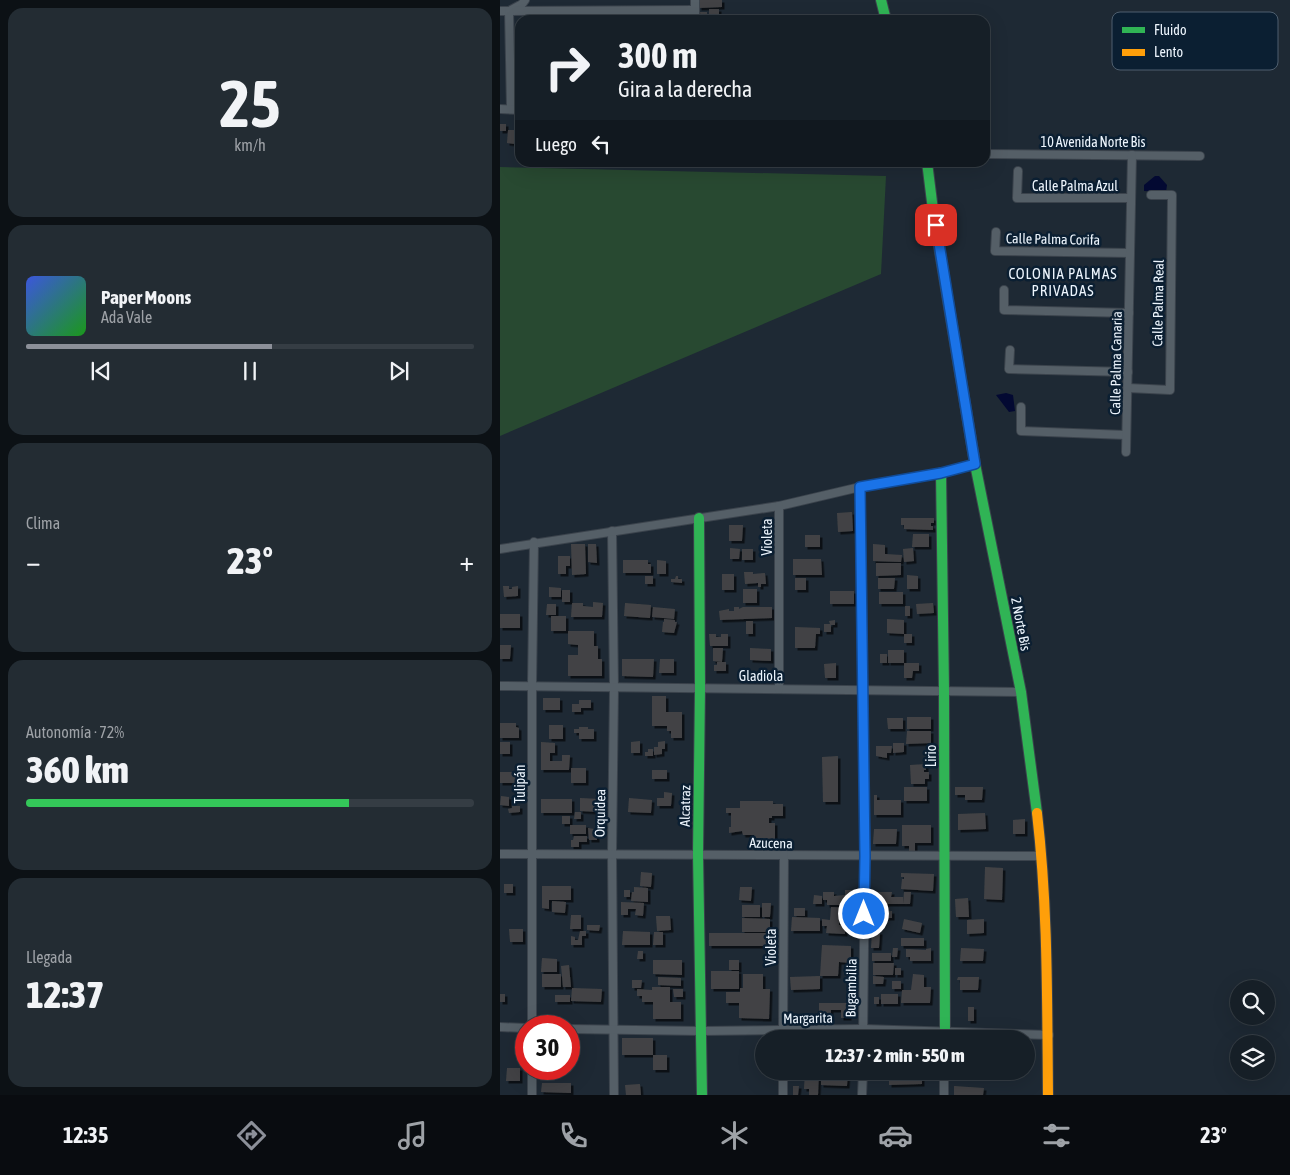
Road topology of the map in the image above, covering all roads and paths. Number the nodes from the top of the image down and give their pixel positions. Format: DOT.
graph roads {
  1 [pos="526,0"];
  2 [pos="695,0"];
  3 [pos="881,0"];
  4 [pos="500,7"];
  5 [pos="634,10"];
  6 [pos="695,10"];
  7 [pos="500,11"];
  8 [pos="509,11"];
  9 [pos="575,11"];
  10 [pos="575,15"];
  11 [pos="634,15"];
  12 [pos="695,15"];
  13 [pos="885,15"];
  14 [pos="500,109"];
  15 [pos="511,109"];
  16 [pos="515,109"];
  17 [pos="990,154"];
  18 [pos="1132,155"];
  19 [pos="1200,156"];
  20 [pos="929,167"];
  21 [pos="1018,171"];
  22 [pos="1151,195"];
  23 [pos="1130,198"];
  24 [pos="996,232"];
  25 [pos="1130,253"];
  26 [pos="1004,290"];
  27 [pos="1129,313"];
  28 [pos="1010,350"];
  29 [pos="1128,372"];
  30 [pos="1128,388"];
  31 [pos="1021,407"];
  32 [pos="1126,435"];
  33 [pos="1126,452"];
  34 [pos="975,464"];
  35 [pos="941,473"];
  36 [pos="860,487"];
  37 [pos="779,506"];
  38 [pos="699,518"];
  39 [pos="612,531"];
  40 [pos="534,542"];
  41 [pos="500,549"];
  42 [pos="500,686"];
  43 [pos="532,686"];
  44 [pos="614,688"];
  45 [pos="700,688"];
  46 [pos="779,689"];
  47 [pos="863,689"];
  48 [pos="944,690"];
  49 [pos="1021,692"];
  50 [pos="500,854"];
  51 [pos="532,854"];
  52 [pos="612,854"];
  53 [pos="698,854"];
  54 [pos="784,855"];
  55 [pos="865,856"];
  56 [pos="944,856"];
  57 [pos="1042,856"];
  58 [pos="532,1015"];
  59 [pos="500,1027"];
  60 [pos="515,1028"];
  61 [pos="580,1029"];
  62 [pos="863,1029"];
  63 [pos="615,1030"];
  64 [pos="783,1030"];
  65 [pos="850,1030"];
  66 [pos="877,1030"];
  67 [pos="945,1030"];
  68 [pos="701,1031"];
  69 [pos="755,1034"];
  70 [pos="1035,1035"];
  71 [pos="1048,1035"];
  72 [pos="532,1080"];
  73 [pos="783,1080"];
  74 [pos="863,1080"];
  75 [pos="944,1080"];
  76 [pos="532,1095"];
  77 [pos="614,1095"];
  78 [pos="702,1095"];
  79 [pos="783,1095"];
  80 [pos="862,1095"];
  81 [pos="944,1095"];
  82 [pos="1048,1095"];
  1 -- 8 [label="street"];
  2 -- 6 [label="street"];
  3 -- 13 [label="street"];
  4 -- 8 [label="street"];
  5 -- 6 [label="street"];
  5 -- 9 [label="street"];
  5 -- 11 [label="street"];
  6 -- 12 [label="street"];
  7 -- 8 [label="street"];
  8 -- 9 [label="street"];
  8 -- 15 [label="street"];
  9 -- 10 [label="street"];
  14 -- 15 [label="street"];
  15 -- 16 [label="street"];
  17 -- 18 [label="street, 10 Avenida Norte Bis"];
  18 -- 19 [label="street, 10 Avenida Norte Bis"];
  18 -- 23 [label="street, Calle Palma Canaria"];
  20 -- 34 [label="street, 2 Norte Bis"];
  21 -- 23 [label="street, Calle Palma Azul"];
  22 -- 30 [label="street, Calle Palma Real"];
  23 -- 25 [label="street, Calle Palma Canaria"];
  24 -- 25 [label="street, Calle Palma Corifa"];
  25 -- 27 [label="street, Calle Palma Canaria"];
  26 -- 27 [label="street"];
  27 -- 29 [label="street, Calle Palma Canaria"];
  28 -- 29 [label="street"];
  29 -- 30 [label="street, Calle Palma Canaria"];
  30 -- 32 [label="street, Calle Palma Canaria"];
  31 -- 32 [label="street"];
  32 -- 33 [label="street, Calle Palma Canaria"];
  34 -- 35 [label="street"];
  34 -- 49 [label="street, 2 Norte Bis"];
  35 -- 36 [label="street"];
  35 -- 48 [label="street, Lirio"];
  36 -- 37 [label="street"];
  36 -- 47 [label="street, Bugambilia"];
  37 -- 38 [label="street"];
  37 -- 46 [label="street, Violeta"];
  38 -- 39 [label="street"];
  38 -- 45 [label="street, Alcatraz"];
  39 -- 40 [label="street"];
  39 -- 44 [label="street, Orquidea"];
  40 -- 41 [label="street"];
  40 -- 43 [label="street, Tulipán"];
  42 -- 43 [label="street, Gladiola"];
  43 -- 44 [label="street, Gladiola"];
  43 -- 51 [label="street, Tulipán"];
  44 -- 45 [label="street, Gladiola"];
  44 -- 52 [label="street, Orquidea"];
  45 -- 46 [label="street, Gladiola"];
  45 -- 53 [label="street, Alcatraz"];
  46 -- 47 [label="street, Gladiola"];
  47 -- 48 [label="street, Gladiola"];
  47 -- 55 [label="street, Bugambilia"];
  48 -- 49 [label="street, Gladiola"];
  48 -- 56 [label="street, Lirio"];
  49 -- 57 [label="street, 2 Norte Bis"];
  50 -- 51 [label="street, Azucena"];
  51 -- 52 [label="street, Azucena"];
  51 -- 58 [label="street, Tulipán"];
  52 -- 53 [label="street, Azucena"];
  52 -- 63 [label="street, Orquidea"];
  53 -- 54 [label="street, Azucena"];
  53 -- 68 [label="street, Alcatraz"];
  54 -- 55 [label="street, Azucena"];
  54 -- 64 [label="street, Violeta"];
  55 -- 56 [label="street, Azucena"];
  55 -- 62 [label="street, Bugambilia"];
  56 -- 57 [label="street, Azucena"];
  56 -- 67 [label="street, Lirio"];
  57 -- 71 [label="street, 2 Norte Bis"];
  59 -- 60 [label="street"];
  61 -- 63 [label="street, Margarita"];
  62 -- 65 [label="street, Margarita"];
  62 -- 66 [label="street, Margarita"];
  63 -- 68 [label="street, Margarita"];
  63 -- 77 [label="street, Orquidea"];
  68 -- 69 [label="street, Margarita"];
  68 -- 78 [label="street, Alcatraz"];
  70 -- 71 [label="street, Margarita"];
  71 -- 82 [label="street, 2 Norte Bis"];
  72 -- 76 [label="street"];
  73 -- 79 [label="street"];
  74 -- 80 [label="street"];
  75 -- 81 [label="street"];
}
